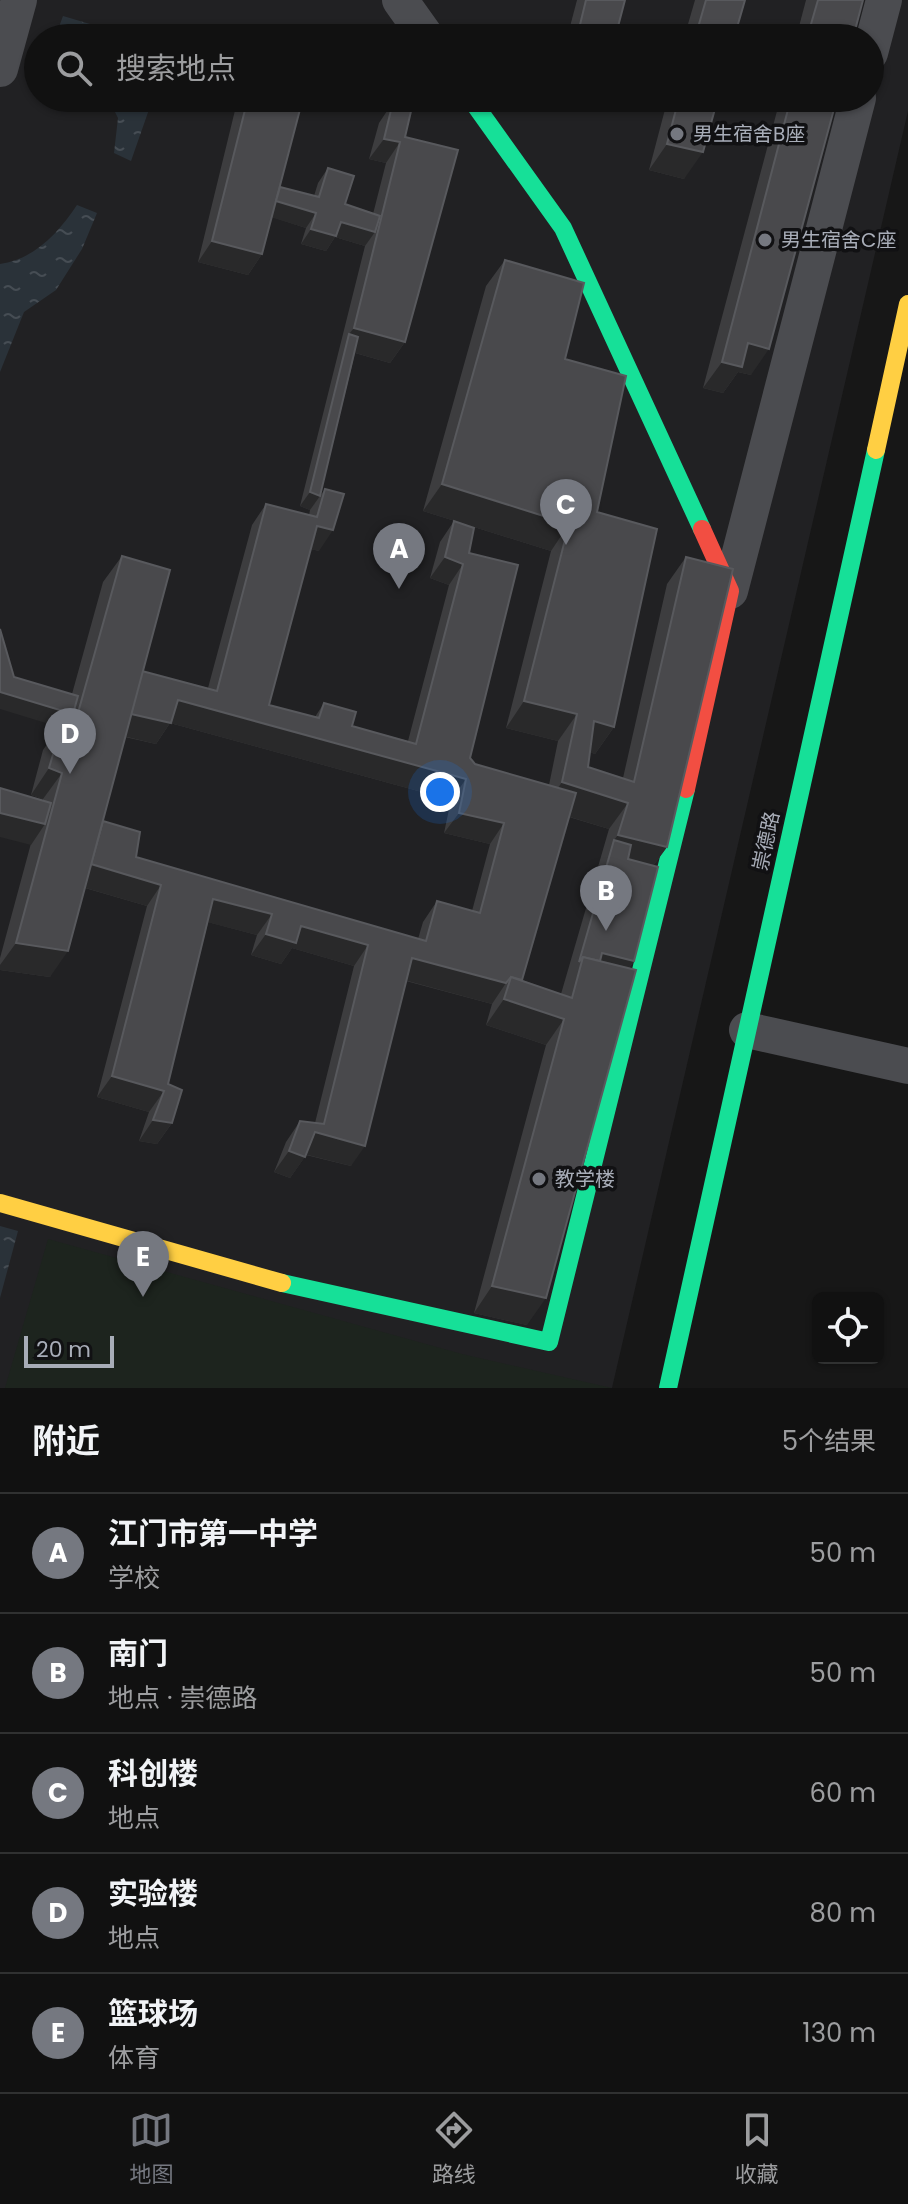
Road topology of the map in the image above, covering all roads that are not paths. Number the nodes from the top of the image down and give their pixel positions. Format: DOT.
graph roads {
  1 [pos="19,0"];
  2 [pos="400,0"];
  3 [pos="884,0"];
  4 [pos="417,24"];
  5 [pos="878,24"];
  6 [pos="0,69"];
  7 [pos="480,112"];
  8 [pos="854,112"];
  9 [pos="908,304"];
  10 [pos="730,591"];
  11 [pos="747,1030"];
  12 [pos="908,1066"];
  13 [pos="0,1203"];
  14 [pos="668,1388"];
  1 -- 6 [label="street"];
  2 -- 4 [label="street"];
  3 -- 5 [label="street"];
  7 -- 10 [label="street"];
  8 -- 10 [label="street"];
  9 -- 11 [label="street, 崇德路"];
  10 -- 13 [label="street"];
  11 -- 12 [label="street"];
  11 -- 14 [label="street, 崇德路"];
}
